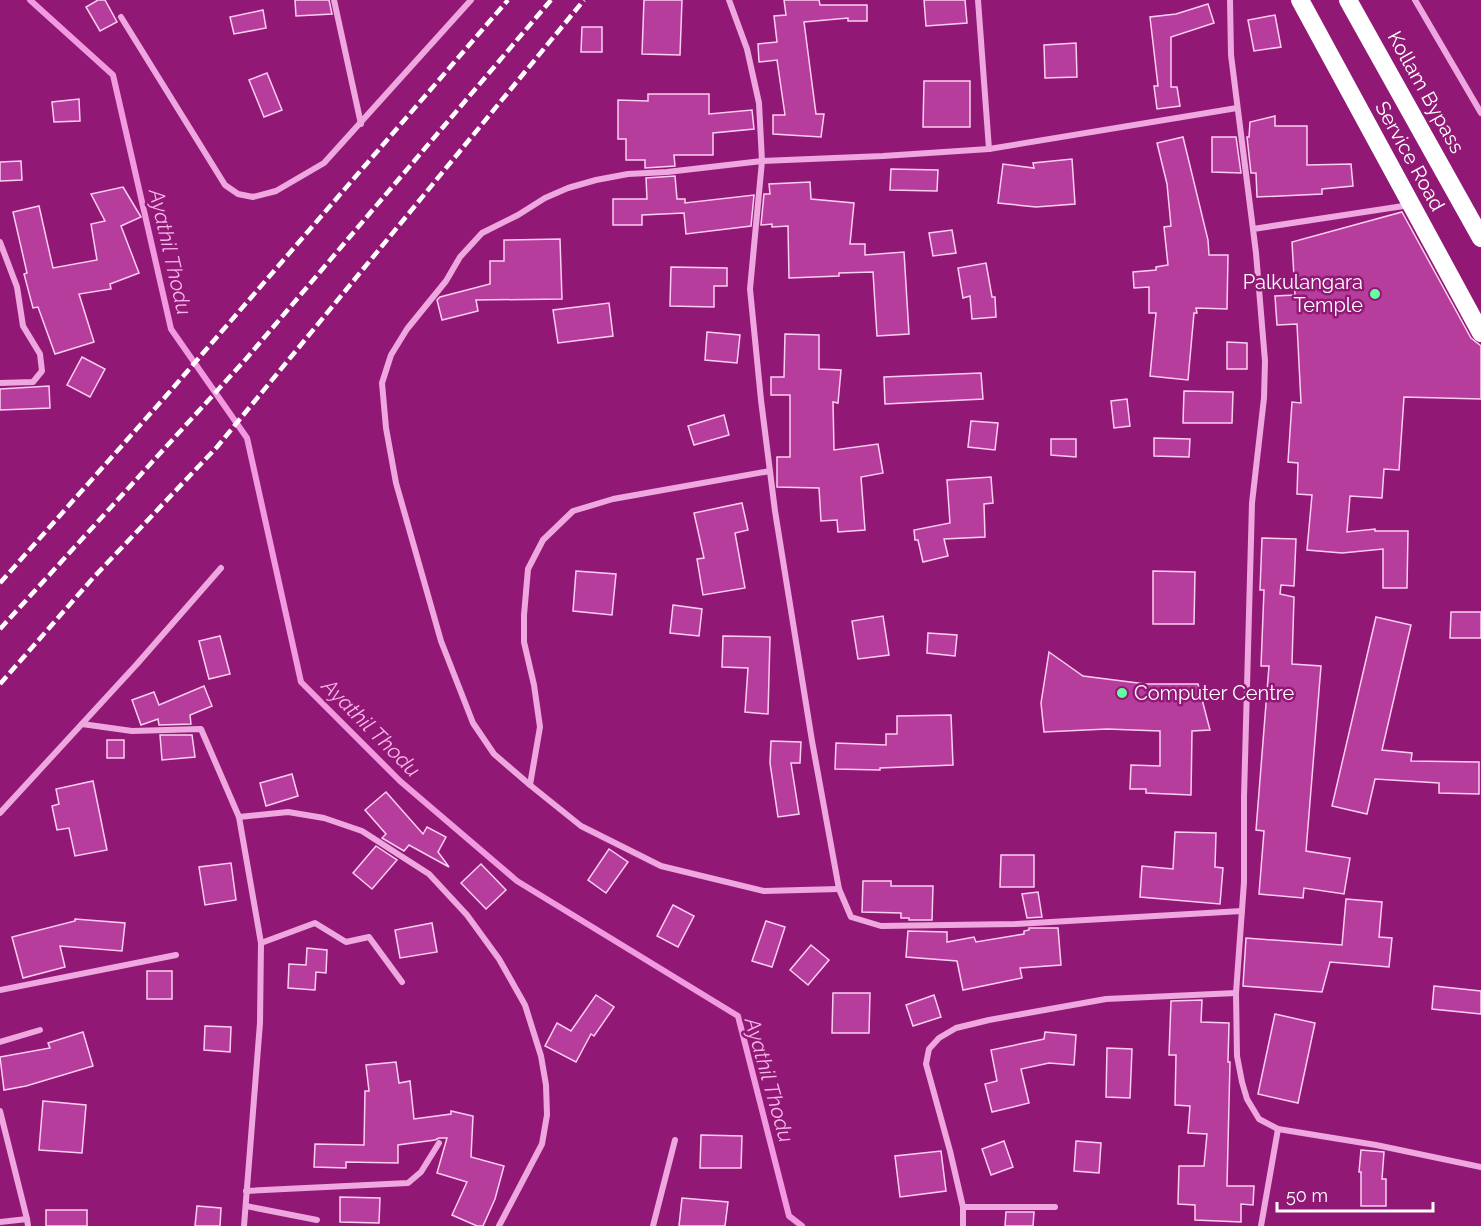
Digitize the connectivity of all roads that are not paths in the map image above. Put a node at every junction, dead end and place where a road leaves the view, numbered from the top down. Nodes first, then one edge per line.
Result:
1 (334, 0) edge
2 (471, 0) edge
3 (729, 0) edge
4 (978, 0) edge
5 (1230, 0) edge
6 (1300, 0) edge
7 (1348, 0) edge
8 (1415, 0) edge
9 (121, 17) dead end
10 (1237, 108) junction
11 (1481, 113) edge
12 (361, 124) junction
13 (989, 148) junction
14 (762, 161) junction
15 (1411, 205) junction
16 (1253, 230) junction
17 (1481, 238) edge
18 (0, 242) edge
19 (1481, 333) edge
20 (0, 383) edge
21 (770, 471) junction
22 (221, 568) dead end
23 (82, 724) junction
24 (530, 785) junction
25 (0, 813) edge
26 (239, 817) junction
27 (839, 890) junction
28 (1242, 911) junction
29 (261, 943) junction
30 (176, 955) dead end
31 (402, 982) dead end
32 (0, 990) edge
33 (1236, 993) junction
34 (40, 1030) dead end
35 (0, 1042) edge
36 (0, 1111) edge
37 (1278, 1129) junction
38 (675, 1140) dead end
39 (439, 1143) dead end
40 (1481, 1167) edge
41 (246, 1191) junction
42 (246, 1206) junction
43 (963, 1207) junction
44 (1055, 1207) dead end
45 (317, 1220) dead end
46 (0, 1222) edge
47 (28, 1222) edge
48 (244, 1226) edge
49 (499, 1226) edge
50 (653, 1226) edge
51 (963, 1226) edge
52 (1261, 1226) edge

1 - 12 street
2 - 12 street
3 - 14 street
4 - 13 street
5 - 10 street
6 - 15 highway, Service Road
7 - 17 highway, Kollam Bypass
8 - 11 street
9 - 12 street
10 - 13 street
10 - 16 street
13 - 14 street
14 - 21 street
14 - 24 street
15 - 16 street
15 - 19 highway, Service Road
16 - 28 street
18 - 20 street
21 - 24 street
21 - 27 street
22 - 23 street
23 - 25 street
23 - 26 street
24 - 27 street
26 - 29 street
26 - 49 street
27 - 28 street
28 - 33 street
29 - 31 street
29 - 41 street
30 - 32 street
33 - 37 street
33 - 43 street
34 - 35 street
36 - 47 street
37 - 40 street
37 - 52 street
38 - 50 street
39 - 41 street
41 - 42 street
42 - 45 street
42 - 48 street
43 - 44 street
43 - 51 street
46 - 47 street

